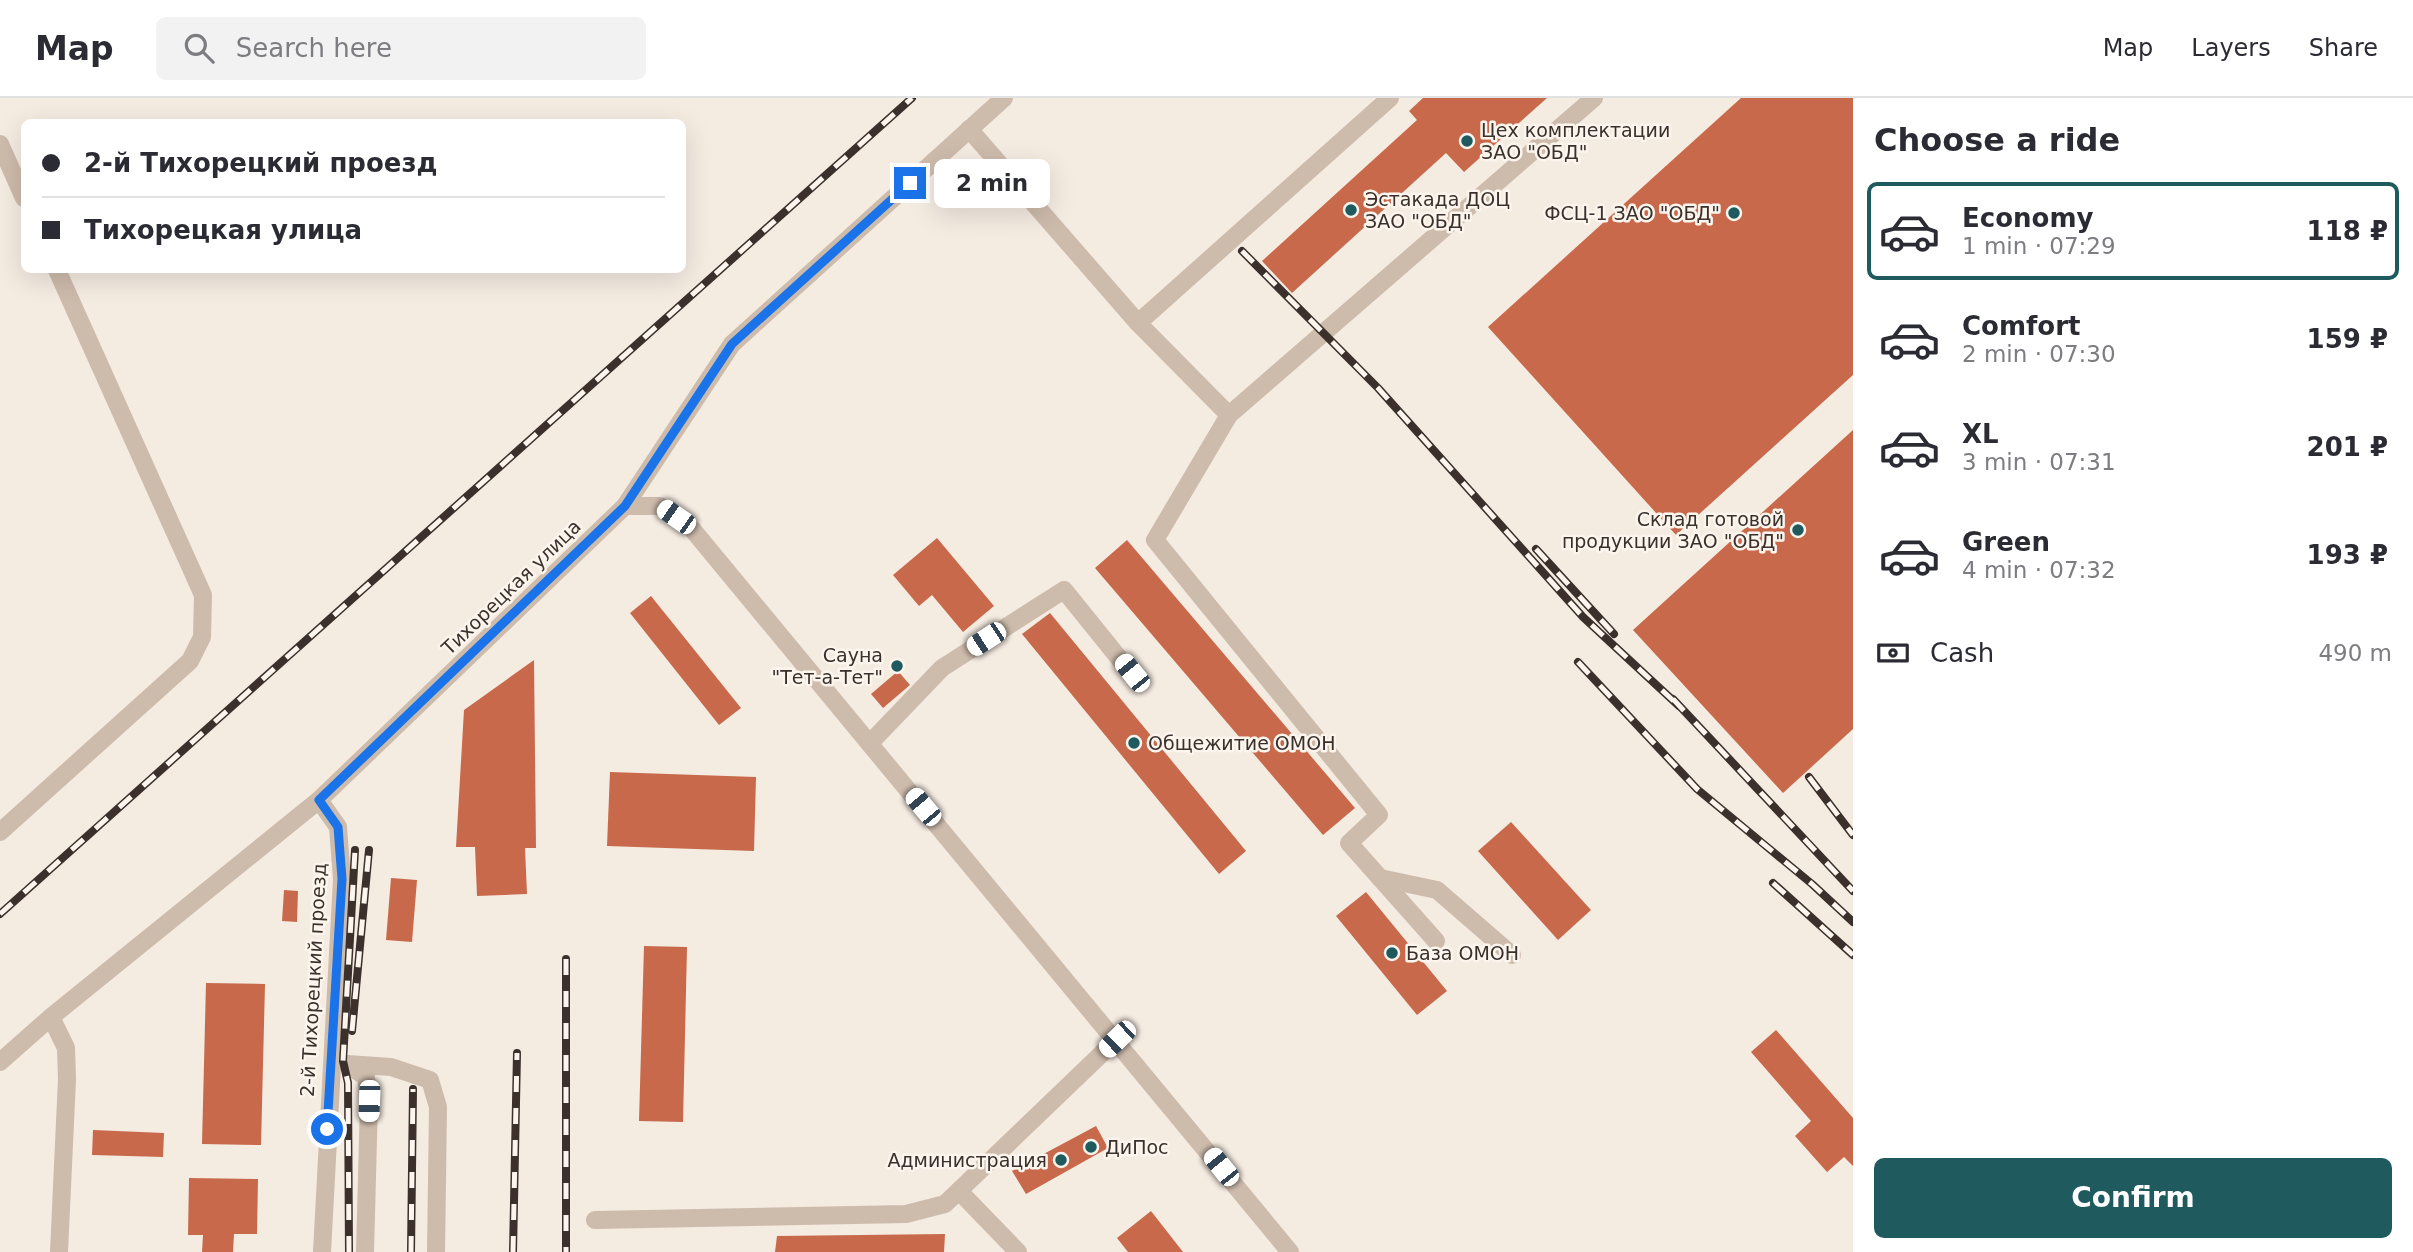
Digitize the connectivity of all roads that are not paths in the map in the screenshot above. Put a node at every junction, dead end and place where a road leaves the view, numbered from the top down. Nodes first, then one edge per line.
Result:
1 (1004, 98) edge
2 (1390, 98) edge
3 (1594, 98) edge
4 (969, 129) junction
5 (0, 144) edge
6 (21, 191) edge
7 (58, 273) edge
8 (1138, 323) junction
9 (1229, 415) junction
10 (625, 506) junction
11 (1132, 673) dead end
12 (870, 743) junction
13 (319, 800) junction
14 (0, 832) edge
15 (1380, 878) junction
16 (1436, 941) dead end
17 (1513, 955) dead end
18 (51, 1017) junction
19 (1117, 1039) junction
20 (330, 1055) junction
21 (0, 1062) edge
22 (347, 1064) junction
23 (958, 1191) junction
24 (595, 1220) dead end
25 (59, 1252) edge
26 (322, 1252) edge
27 (365, 1252) edge
28 (436, 1252) edge
29 (1018, 1252) edge
30 (1290, 1252) edge

1 - 4 street, Тихорецкая улица
2 - 8 street
3 - 9 street
4 - 8 street
4 - 10 street, Тихорецкая улица
5 - 6 street
7 - 14 street
8 - 9 street
9 - 15 street
10 - 12 street
10 - 13 street, Тихорецкая улица
11 - 12 street
12 - 19 street
13 - 18 street, Тихорецкая улица
13 - 20 street, 2-й Тихорецкий проезд
15 - 16 street
15 - 17 street
18 - 21 street, Тихорецкая улица
18 - 25 street
19 - 23 street
19 - 30 street
20 - 22 street
20 - 26 street, 2-й Тихорецкий проезд
22 - 27 street
22 - 28 street
23 - 24 street
23 - 29 street

